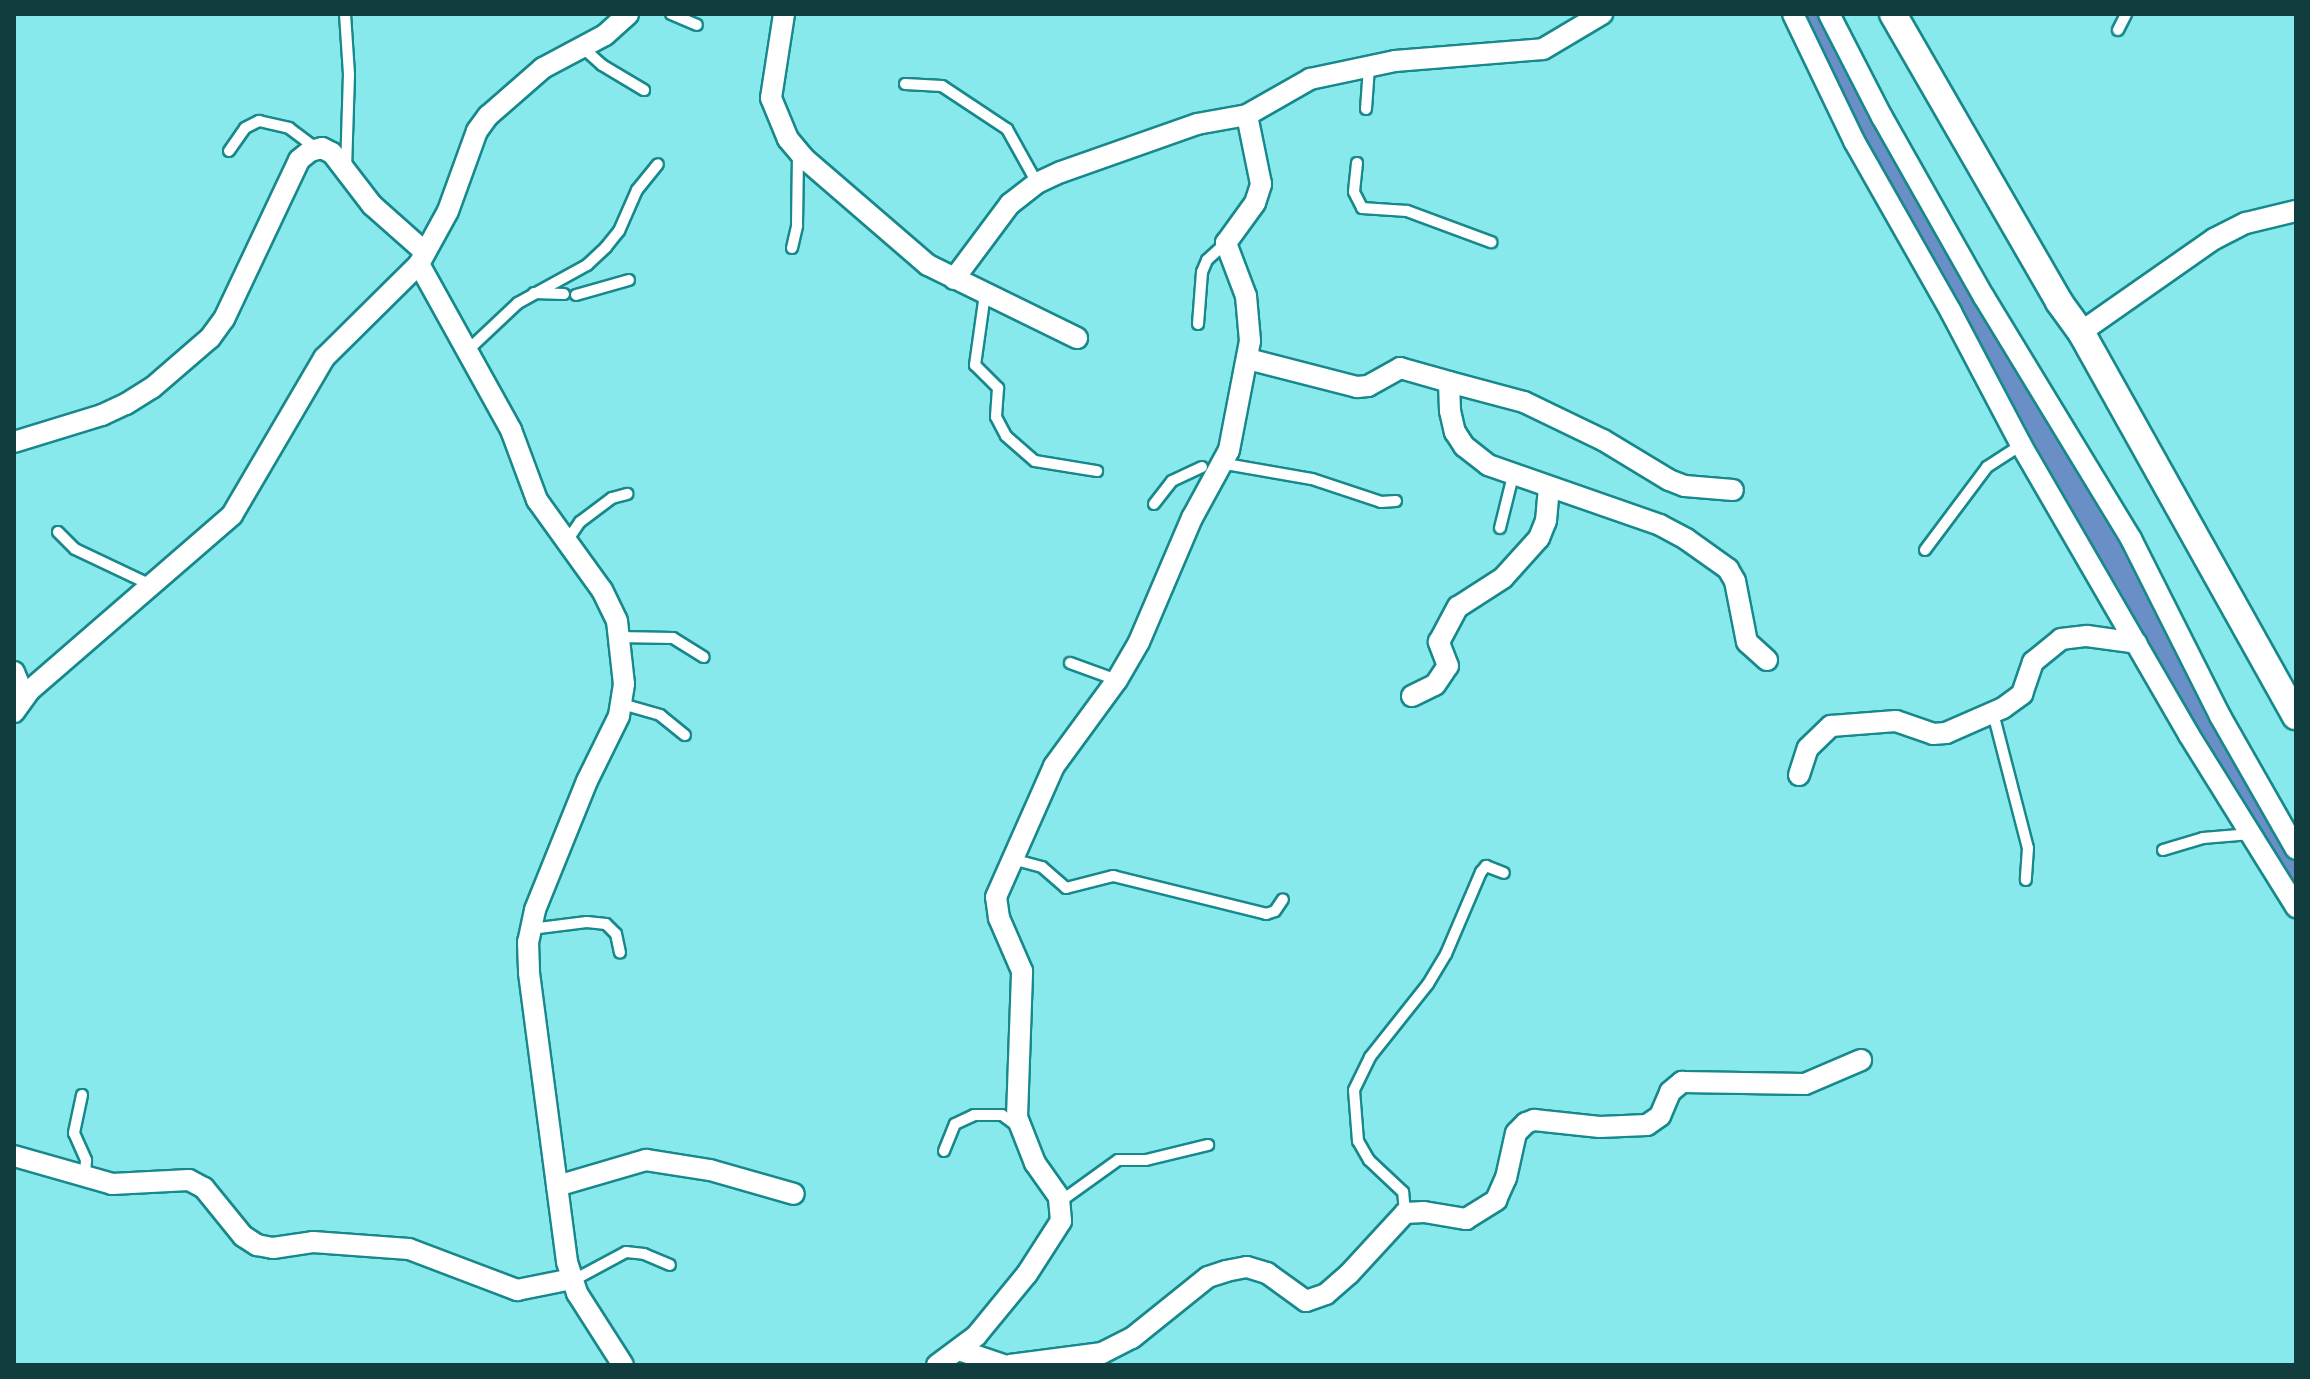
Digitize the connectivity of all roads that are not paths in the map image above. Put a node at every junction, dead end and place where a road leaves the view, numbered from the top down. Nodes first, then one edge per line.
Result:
1 (345, 14) edge
2 (628, 14) edge
3 (671, 14) edge
4 (784, 14) edge
5 (1602, 14) edge
6 (1793, 14) edge
7 (1829, 14) edge
8 (1893, 14) edge
9 (2126, 14) edge
10 (1569, 22) edge
11 (697, 25) dead end
12 (2118, 30) dead end
13 (582, 47) junction
14 (1369, 67) junction
15 (905, 84) dead end
16 (644, 90) dead end
17 (1366, 109) dead end
18 (1247, 115) junction
19 (317, 149) junction
20 (229, 151) dead end
21 (799, 151) junction
22 (1357, 163) dead end
23 (658, 164) dead end
24 (346, 171) junction
25 (1037, 183) junction
26 (2296, 211) edge
27 (1491, 242) dead end
28 (1226, 243) junction
29 (792, 248) dead end
30 (422, 258) junction
31 (954, 279) junction
32 (629, 280) dead end
33 (533, 293) junction
34 (985, 294) junction
35 (1981, 298) junction
36 (1954, 311) junction
37 (1198, 324) dead end
38 (2081, 332) junction
39 (1077, 338) dead end
40 (467, 351) junction
41 (1248, 359) junction
42 (1449, 382) junction
43 (14, 442) edge
44 (2021, 445) junction
45 (1219, 464) junction
46 (1202, 467) dead end
47 (1097, 471) dead end
48 (1513, 476) junction
49 (1549, 489) junction
50 (1733, 490) dead end
51 (627, 494) dead end
52 (1396, 501) dead end
53 (1154, 504) dead end
54 (1500, 528) dead end
55 (58, 532) dead end
56 (567, 541) junction
57 (1925, 550) dead end
58 (151, 585) junction
59 (618, 637) junction
60 (2137, 643) junction
61 (704, 657) dead end
62 (1767, 660) dead end
63 (1070, 663) dead end
64 (14, 672) edge
65 (1117, 680) junction
66 (1412, 696) dead end
67 (19, 704) edge
68 (622, 704) junction
69 (1993, 713) junction
70 (2296, 716) edge
71 (2218, 717) junction
72 (2192, 733) junction
73 (685, 735) dead end
74 (1799, 775) dead end
75 (2251, 834) junction
76 (2296, 849) edge
77 (2163, 850) dead end
78 (1012, 859) junction
79 (1504, 873) dead end
80 (2026, 880) dead end
81 (1283, 899) dead end
82 (2296, 907) edge
83 (531, 929) junction
84 (620, 953) dead end
85 (1861, 1060) dead end
86 (82, 1095) dead end
87 (1022, 1130) junction
88 (1208, 1145) dead end
89 (944, 1151) dead end
90 (14, 1156) edge
91 (85, 1176) junction
92 (557, 1186) junction
93 (794, 1194) dead end
94 (1061, 1201) junction
95 (1405, 1213) junction
96 (670, 1265) dead end
97 (572, 1280) junction
98 (959, 1350) junction
99 (623, 1365) edge
100 (937, 1365) edge
101 (1003, 1365) edge
102 (1010, 1365) edge

1 - 24 lane
2 - 13 street
3 - 11 lane
4 - 21 street
5 - 10 street
6 - 36 street
7 - 35 street
8 - 38 street
9 - 12 lane
10 - 14 street
13 - 16 lane
13 - 30 street
14 - 17 lane
14 - 18 street
15 - 25 lane
18 - 25 street
18 - 28 street
19 - 20 lane
19 - 24 street
19 - 43 street
21 - 29 lane
21 - 31 street
22 - 27 lane
23 - 33 lane
24 - 30 street
25 - 31 street
26 - 38 street
28 - 37 lane
28 - 41 street
30 - 40 street
30 - 58 street
31 - 34 street
32 - 33 lane
33 - 40 lane
34 - 39 street
34 - 47 lane
35 - 36 street
35 - 71 street
36 - 44 street
38 - 70 street
40 - 56 street
41 - 42 street
41 - 45 street
42 - 48 street
42 - 50 street
44 - 57 lane
44 - 60 street
45 - 52 lane
45 - 65 street
46 - 53 lane
48 - 49 street
48 - 54 lane
49 - 62 street
49 - 66 street
51 - 56 lane
55 - 58 lane
56 - 59 street
58 - 67 street
59 - 61 lane
59 - 68 street
60 - 69 street
60 - 72 street
63 - 65 lane
64 - 67 street
65 - 78 street
68 - 73 lane
68 - 83 street
69 - 74 street
69 - 80 lane
71 - 72 street
71 - 76 street
72 - 75 street
75 - 77 lane
75 - 82 street
78 - 81 lane
78 - 87 street
79 - 95 lane
83 - 84 lane
83 - 92 street
85 - 95 street
86 - 91 lane
87 - 89 lane
87 - 94 street
88 - 94 lane
90 - 91 street
91 - 97 street
92 - 93 street
92 - 97 street
94 - 98 street
95 - 102 street
96 - 97 lane
97 - 99 street
98 - 100 street
98 - 101 street

